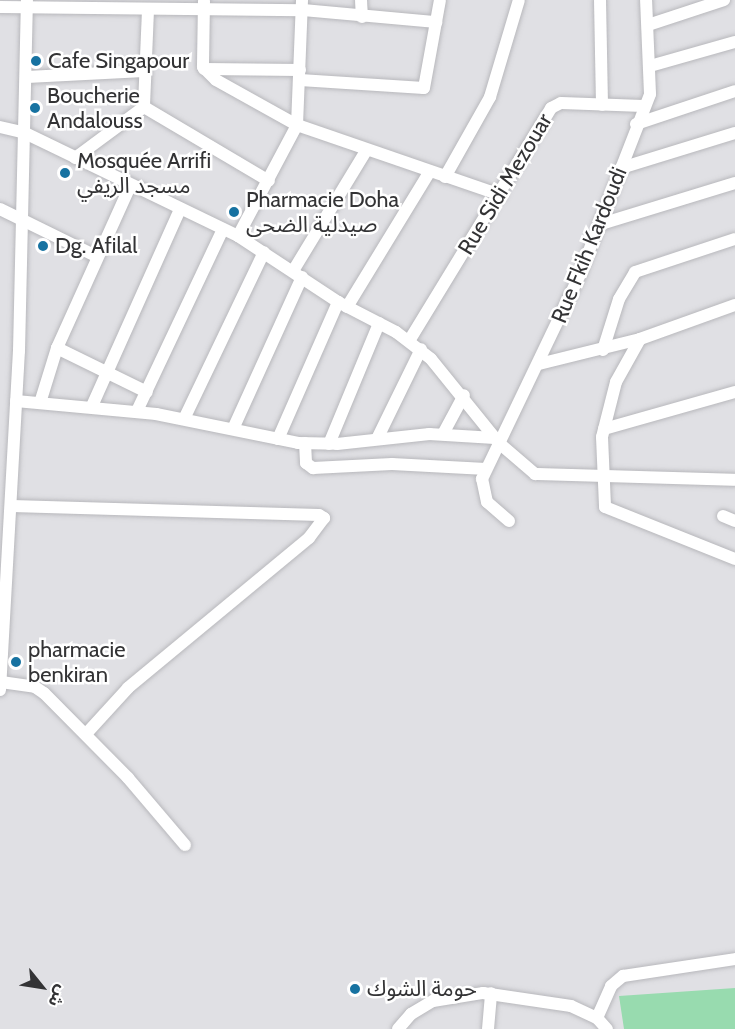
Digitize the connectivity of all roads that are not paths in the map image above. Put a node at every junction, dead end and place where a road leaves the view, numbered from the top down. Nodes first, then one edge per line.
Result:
1 (361, 0) edge
2 (440, 0) edge
3 (519, 0) edge
4 (600, 0) edge
5 (646, 0) edge
6 (724, 0) edge
7 (27, 4) edge
8 (203, 4) edge
9 (303, 5) edge
10 (0, 7) edge
11 (148, 10) junction
12 (362, 17) junction
13 (436, 22) junction
14 (648, 25) junction
15 (735, 42) edge
16 (650, 66) junction
17 (204, 69) junction
18 (144, 71) junction
19 (300, 75) junction
20 (27, 77) junction
21 (735, 91) edge
22 (602, 105) junction
23 (644, 106) junction
24 (144, 107) junction
25 (636, 124) junction
26 (297, 125) junction
27 (0, 127) edge
28 (25, 133) junction
29 (735, 133) edge
30 (366, 151) junction
31 (75, 158) junction
32 (621, 168) junction
33 (430, 171) junction
34 (445, 177) junction
35 (269, 181) junction
36 (735, 183) edge
37 (130, 186) junction
38 (500, 195) junction
39 (0, 209) edge
40 (180, 209) junction
41 (23, 219) junction
42 (601, 224) junction
43 (223, 229) junction
44 (238, 236) junction
45 (735, 239) edge
46 (264, 252) junction
47 (96, 256) junction
48 (297, 274) junction
49 (342, 304) junction
50 (735, 305) edge
51 (379, 322) junction
52 (640, 339) junction
53 (409, 340) junction
54 (57, 348) junction
55 (421, 349) junction
56 (603, 350) junction
57 (539, 363) junction
58 (108, 372) junction
59 (147, 392) junction
60 (735, 392) edge
61 (464, 395) junction
62 (16, 401) junction
63 (40, 403) junction
64 (92, 406) junction
65 (137, 411) junction
66 (184, 419) junction
67 (233, 429) junction
68 (604, 429) junction
69 (443, 434) junction
70 (278, 439) junction
71 (377, 439) junction
72 (497, 440) junction
73 (305, 443) junction
74 (329, 444) junction
75 (484, 474) junction
76 (604, 478) junction
77 (735, 480) edge
78 (12, 512) junction
79 (509, 521) dead end
80 (0, 532) edge
81 (735, 559) edge
82 (3, 616) edge
83 (0, 686) edge
84 (86, 734) junction
85 (184, 845) dead end
86 (735, 959) edge
87 (491, 993) junction
88 (597, 1018) junction
89 (399, 1029) edge
90 (488, 1029) edge
91 (607, 1029) edge

1 - 12 street
2 - 13 street
3 - 34 street
4 - 22 street
5 - 14 street, Rue Fkih Kardoudi
6 - 14 street
7 - 10 street
7 - 11 street
7 - 20 street
8 - 9 street
8 - 11 street
8 - 17 street
9 - 12 street
9 - 19 street
11 - 18 street
12 - 13 street
13 - 19 street
14 - 16 street, Rue Fkih Kardoudi
15 - 16 street
16 - 23 street, Rue Fkih Kardoudi
17 - 19 street
17 - 26 street
18 - 20 street
18 - 24 street
19 - 26 street
20 - 28 street
21 - 25 street
22 - 23 street, Rue Sidi Mezouar
22 - 38 street, Rue Sidi Mezouar
23 - 25 street, Rue Fkih Kardoudi
24 - 31 street
24 - 35 street
25 - 32 street, Rue Fkih Kardoudi
26 - 30 street
26 - 35 street
27 - 28 street
28 - 31 street
28 - 41 street
29 - 32 street
30 - 33 street
30 - 48 street
31 - 37 street
32 - 42 street, Rue Fkih Kardoudi
33 - 34 street
33 - 49 street
34 - 38 street
35 - 44 street
36 - 42 street
37 - 40 street
37 - 47 street
38 - 53 street, Rue Sidi Mezouar
39 - 41 street
40 - 43 street
40 - 58 street
41 - 47 street
41 - 62 street
42 - 57 street, Rue Fkih Kardoudi
43 - 44 street
43 - 59 street
44 - 46 street
45 - 56 street
46 - 48 street
46 - 66 street
47 - 54 street
48 - 49 street
48 - 67 street
49 - 51 street
49 - 70 street
50 - 52 street
51 - 53 street
51 - 74 street
52 - 56 street
52 - 68 street
53 - 55 street
54 - 58 street
54 - 63 street
55 - 61 street
55 - 71 street
56 - 57 street
57 - 72 street, Rue Fkih Kardoudi
58 - 59 street
58 - 64 street
59 - 65 street
60 - 68 street
61 - 69 street
61 - 72 street
62 - 63 street
62 - 78 street
63 - 64 street
64 - 65 street
65 - 66 street
66 - 67 street
67 - 70 street
68 - 76 street
69 - 71 street
69 - 72 street
70 - 73 street
71 - 74 street
72 - 75 street, Rue Fkih Kardoudi
72 - 76 street
73 - 74 street
73 - 75 street
75 - 79 street
76 - 77 street
76 - 81 street
78 - 80 street
78 - 82 street
78 - 84 street
82 - 83 street
83 - 84 street
84 - 85 street
86 - 88 street
87 - 88 street
87 - 89 street
87 - 90 street
88 - 91 street

